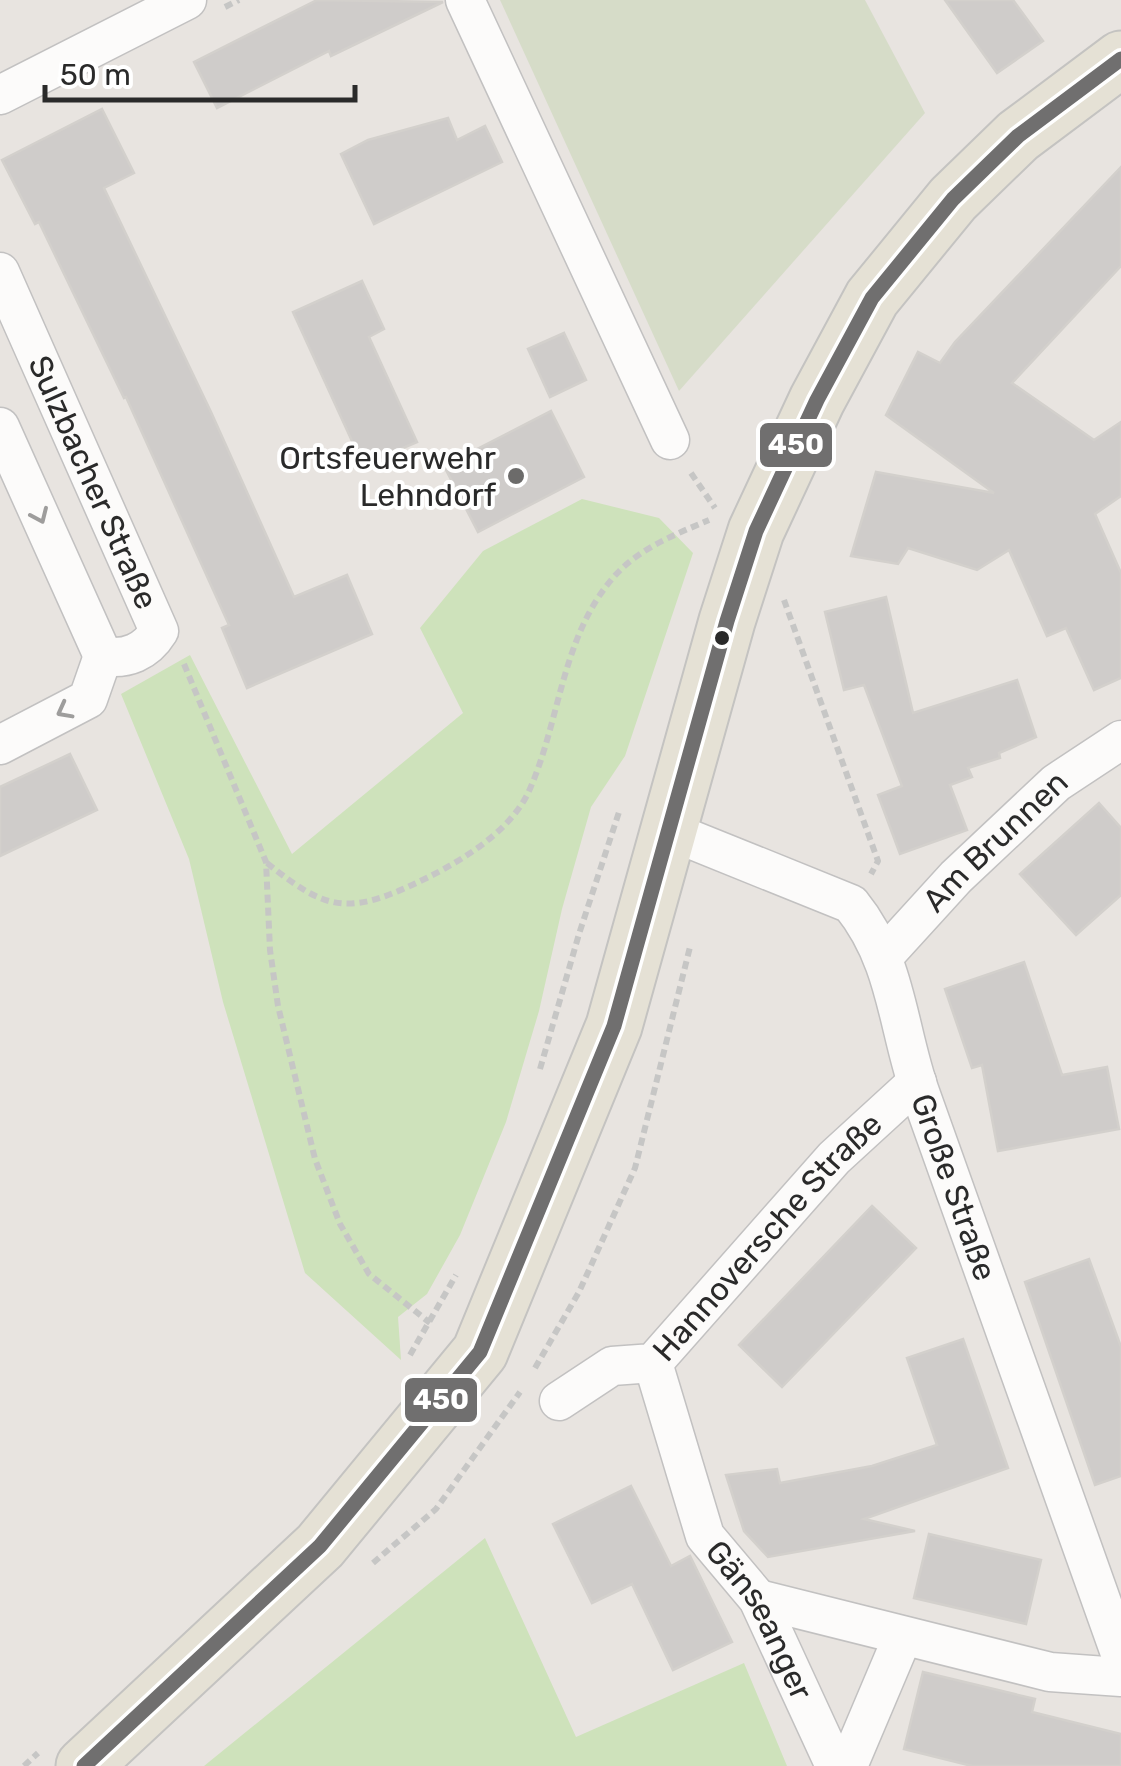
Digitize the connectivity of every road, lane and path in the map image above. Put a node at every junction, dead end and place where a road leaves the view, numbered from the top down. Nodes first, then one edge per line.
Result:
1 (187, 0) edge
2 (466, 0) edge
3 (1121, 58) edge
4 (0, 95) edge
5 (0, 272) edge
6 (0, 428) edge
7 (670, 440) joint
8 (720, 515) junction
9 (714, 531) dead end
10 (784, 597) dead end
11 (159, 631) junction
12 (103, 656) junction
13 (1121, 740) edge
14 (0, 745) edge
15 (622, 803) dead end
16 (670, 831) junction
17 (266, 862) junction
18 (852, 904) junction
19 (692, 936) dead end
20 (884, 956) junction
21 (917, 1082) junction
22 (536, 1086) dead end
23 (457, 1273) dead end
24 (652, 1363) junction
25 (543, 1391) joint
26 (758, 1600) junction
27 (903, 1636) junction
28 (1121, 1656) edge
29 (1121, 1677) edge
30 (84, 1766) edge
31 (835, 1766) edge
32 (848, 1766) edge

1 - 4 street
2 - 7 street
3 - 16 main road
5 - 11 street, Sulzbacher Straße
6 -> 12 street, Sulzbacher Straße
7 - 8 path
8 - 9 path
8 - 17 path
10 - 18 path
11 - 12 street, Sulzbacher Straße
11 - 17 path
12 -> 14 street
13 - 20 street, Am Brunnen
15 - 22 path
16 - 18 street
16 - 30 main road
17 - 23 path
18 - 20 street, Große Straße
19 - 25 path
20 - 21 street, Große Straße
21 - 24 street, Hannoversche Straße
21 - 28 street, Große Straße
24 - 25 street, Hannoversche Straße
24 - 26 street, Gänseanger
26 - 27 street
26 - 31 street, Gänseanger
27 - 29 street
27 - 32 street

